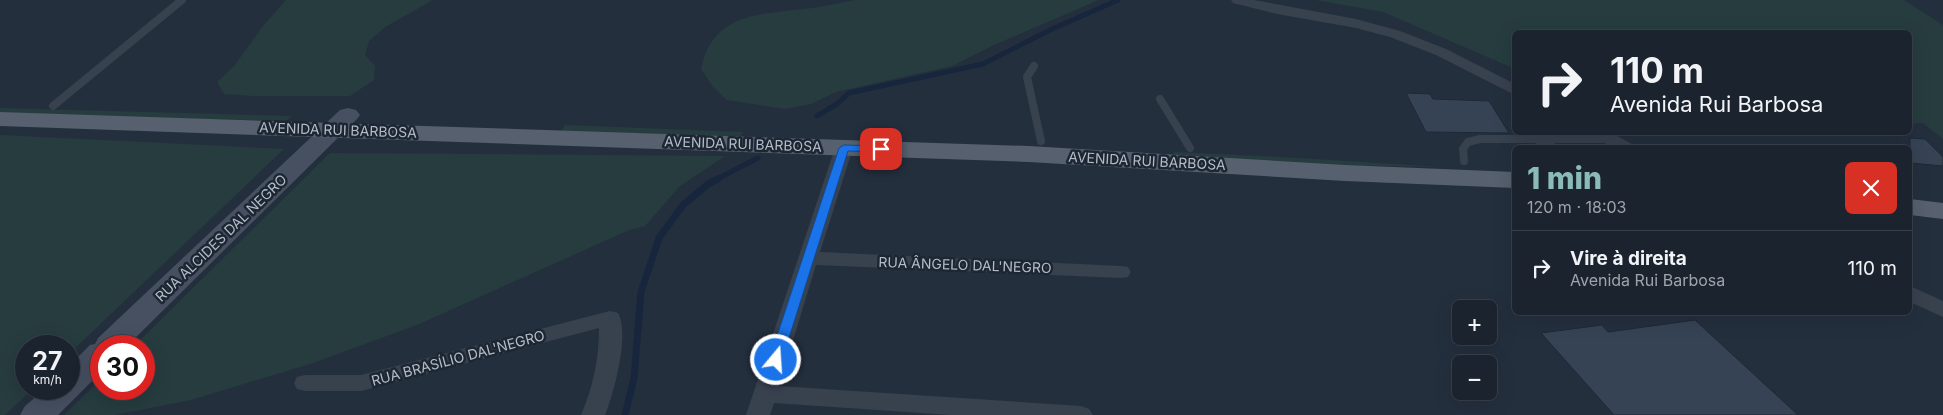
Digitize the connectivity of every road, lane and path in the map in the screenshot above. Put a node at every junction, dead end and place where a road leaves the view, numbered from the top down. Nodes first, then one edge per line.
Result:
1 (182, 0) edge
2 (1238, 0) edge
3 (1034, 66) dead end
4 (1512, 88) edge
5 (1160, 99) dead end
6 (0, 105) edge
7 (53, 106) junction
8 (0, 119) edge
9 (341, 123) junction
10 (1604, 136) edge
11 (810, 138) junction
12 (1534, 139) junction
13 (1041, 141) junction
14 (1548, 145) edge
15 (1620, 145) edge
16 (844, 148) junction
17 (1190, 148) junction
18 (1464, 162) junction
19 (1512, 163) edge
20 (1512, 180) edge
21 (1912, 190) edge
22 (1943, 193) edge
23 (1912, 207) edge
24 (1943, 210) edge
25 (808, 258) junction
26 (1121, 272) dead end
27 (1912, 294) edge
28 (1943, 310) edge
29 (610, 318) joint
30 (120, 335) edge
31 (90, 364) edge
32 (80, 374) edge
33 (305, 383) dead end
34 (53, 400) edge
35 (761, 404) edge
36 (37, 415) edge
37 (592, 415) edge
38 (1081, 415) edge

1 - 7 lane
2 - 4 street
3 - 13 lane
5 - 17 lane
6 - 7 main road, AVENIDA RUI BARBOSA
7 - 9 main road, AVENIDA RUI BARBOSA
8 - 9 main road, AVENIDA RUI BARBOSA
9 - 11 main road, AVENIDA RUI BARBOSA
9 - 30 main road, RUA ALCIDES DAL NEGRO
10 - 12 lane
10 - 15 street
11 - 13 main road, AVENIDA RUI BARBOSA
11 - 16 main road, AVENIDA RUI BARBOSA
12 - 14 lane
12 - 18 lane
13 - 17 main road, AVENIDA RUI BARBOSA
16 - 20 main road, AVENIDA RUI BARBOSA
16 - 25 street
17 - 18 main road, AVENIDA RUI BARBOSA
18 - 19 main road, AVENIDA RUI BARBOSA
21 - 22 main road
23 - 24 main road
25 - 26 street, RUA ÂNGELO DAL'NEGRO
25 - 35 street
27 - 28 street
29 - 33 street, RUA BRASÍLIO DAL'NEGRO
29 - 37 street
31 - 32 main road
34 - 36 main road
35 - 38 street

